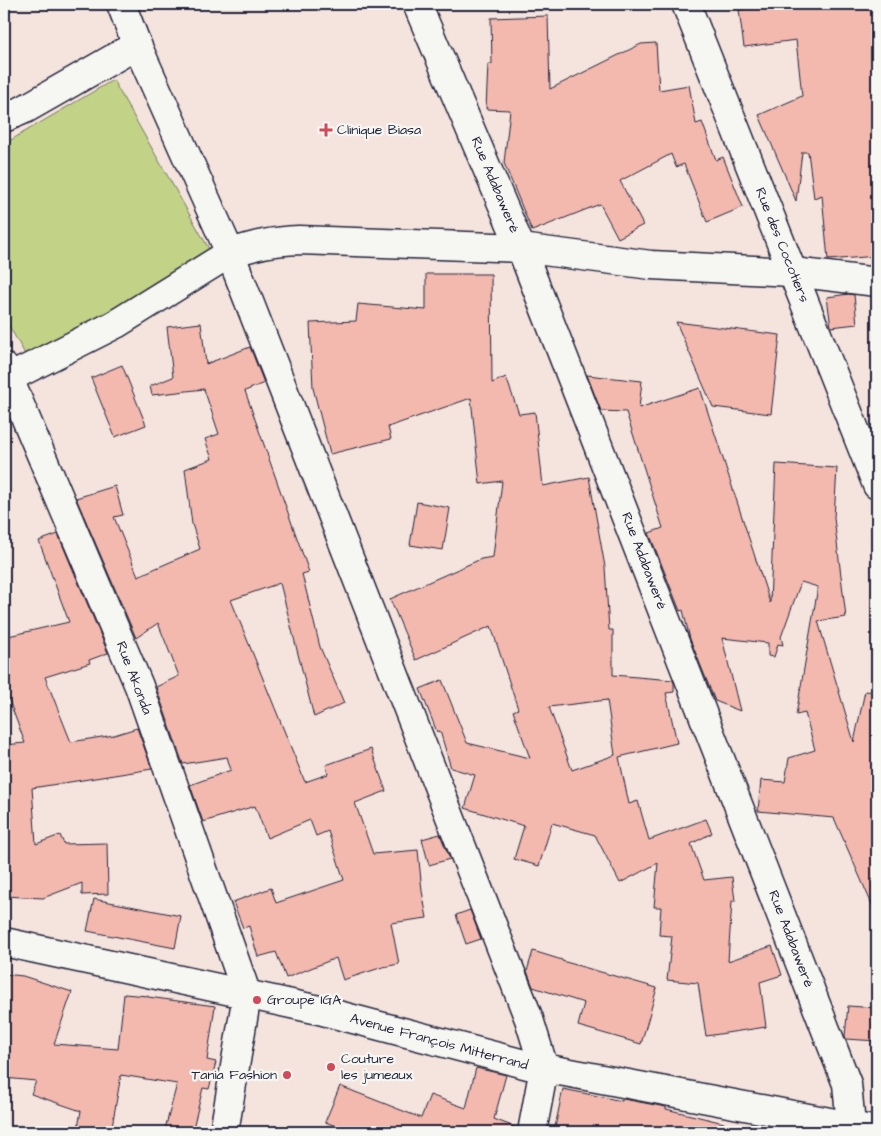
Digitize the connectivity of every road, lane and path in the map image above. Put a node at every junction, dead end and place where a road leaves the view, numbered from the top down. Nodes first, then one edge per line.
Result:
1 (121, 4) edge
2 (417, 4) edge
3 (686, 4) edge
4 (137, 45) junction
5 (4, 118) edge
6 (522, 248) junction
7 (230, 253) junction
8 (793, 272) junction
9 (877, 282) edge
10 (6, 373) edge
11 (877, 486) edge
12 (4, 942) edge
13 (246, 995) junction
14 (544, 1068) junction
15 (849, 1129) edge
16 (877, 1131) edge
17 (224, 1132) edge
18 (532, 1132) edge

1 - 4 main road
2 - 6 main road, Rue Adabaweré
3 - 8 main road, Rue des Cocotiers
4 - 5 main road
4 - 7 main road
6 - 7 main road
6 - 8 main road
6 - 15 main road, Rue Adabaweré
7 - 10 main road
7 - 14 main road
8 - 9 main road
8 - 11 main road, Rue des Cocotiers
10 - 13 main road, Rue Akonda
12 - 13 main road, Avenue François Mitterrand
13 - 14 main road, Avenue François Mitterrand
13 - 17 main road
14 - 15 main road, Avenue François Mitterrand
14 - 18 main road
15 - 16 main road, Avenue François Mitterrand

